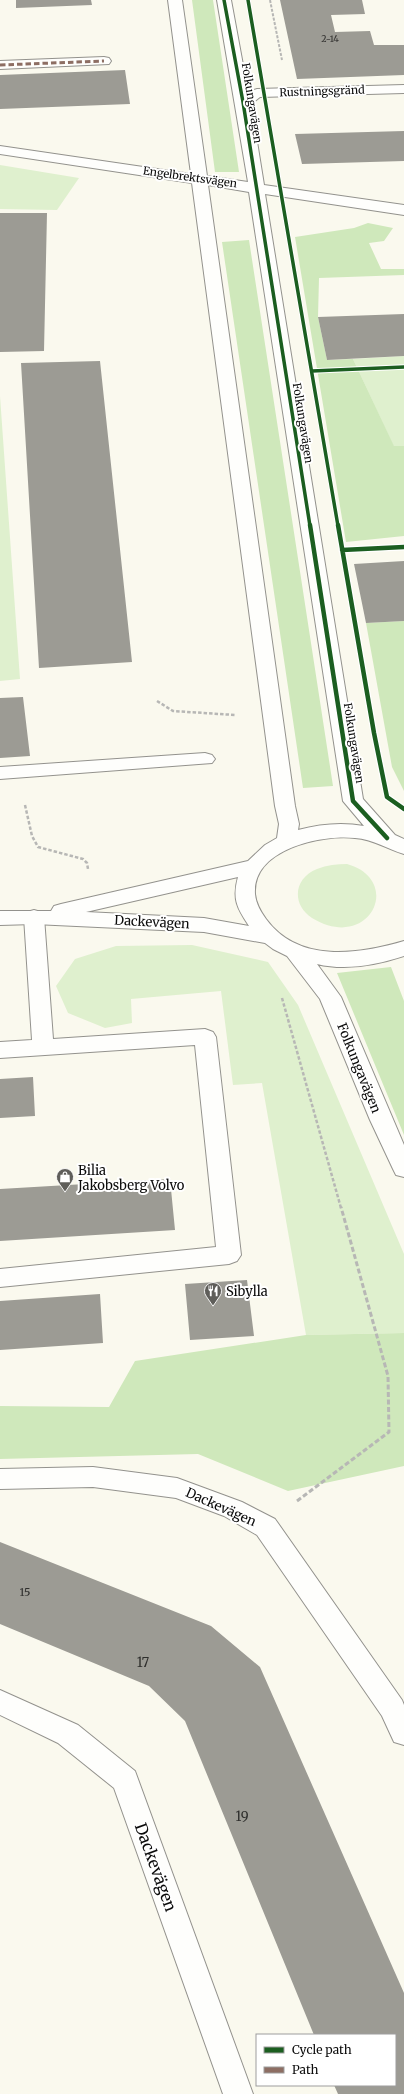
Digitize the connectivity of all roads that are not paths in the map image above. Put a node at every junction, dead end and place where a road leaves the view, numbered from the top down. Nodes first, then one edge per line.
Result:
1 (175, 0) edge
2 (224, 0) edge
3 (104, 61) dead end
4 (0, 65) edge
5 (404, 89) edge
6 (243, 102) junction
7 (0, 150) edge
8 (199, 179) junction
9 (255, 187) junction
10 (404, 210) edge
11 (205, 759) dead end
12 (9, 772) edge
13 (287, 840) junction
14 (396, 843) edge
15 (253, 867) junction
16 (34, 917) junction
17 (0, 918) edge
18 (268, 936) junction
19 (404, 948) edge
20 (294, 951) junction
21 (43, 1047) junction
22 (0, 1050) edge
23 (404, 1169) edge
24 (0, 1278) edge
25 (0, 1478) edge
26 (0, 1702) edge
27 (404, 1733) edge
28 (238, 2094) edge

1 - 8 street
2 - 6 street, Folkungavägen
3 - 4 street
5 - 6 street, Rustningsgränd
6 - 9 street, Folkungavägen
7 - 8 street, Engelbrektsvägen
8 - 9 street, Engelbrektsvägen
8 - 13 street
9 - 10 street, Engelbrektsvägen
9 - 14 street, Folkungavägen
11 - 12 street
13 - 14 street
13 - 15 street
15 - 16 street, Dackevägen
15 - 18 street
16 - 17 street, Dackevägen
16 - 18 street, Dackevägen
16 - 21 street
18 - 20 street
19 - 20 street
20 - 23 street, Folkungavägen
21 - 22 street
21 - 24 street
25 - 27 street, Dackevägen
26 - 28 street, Dackevägen

